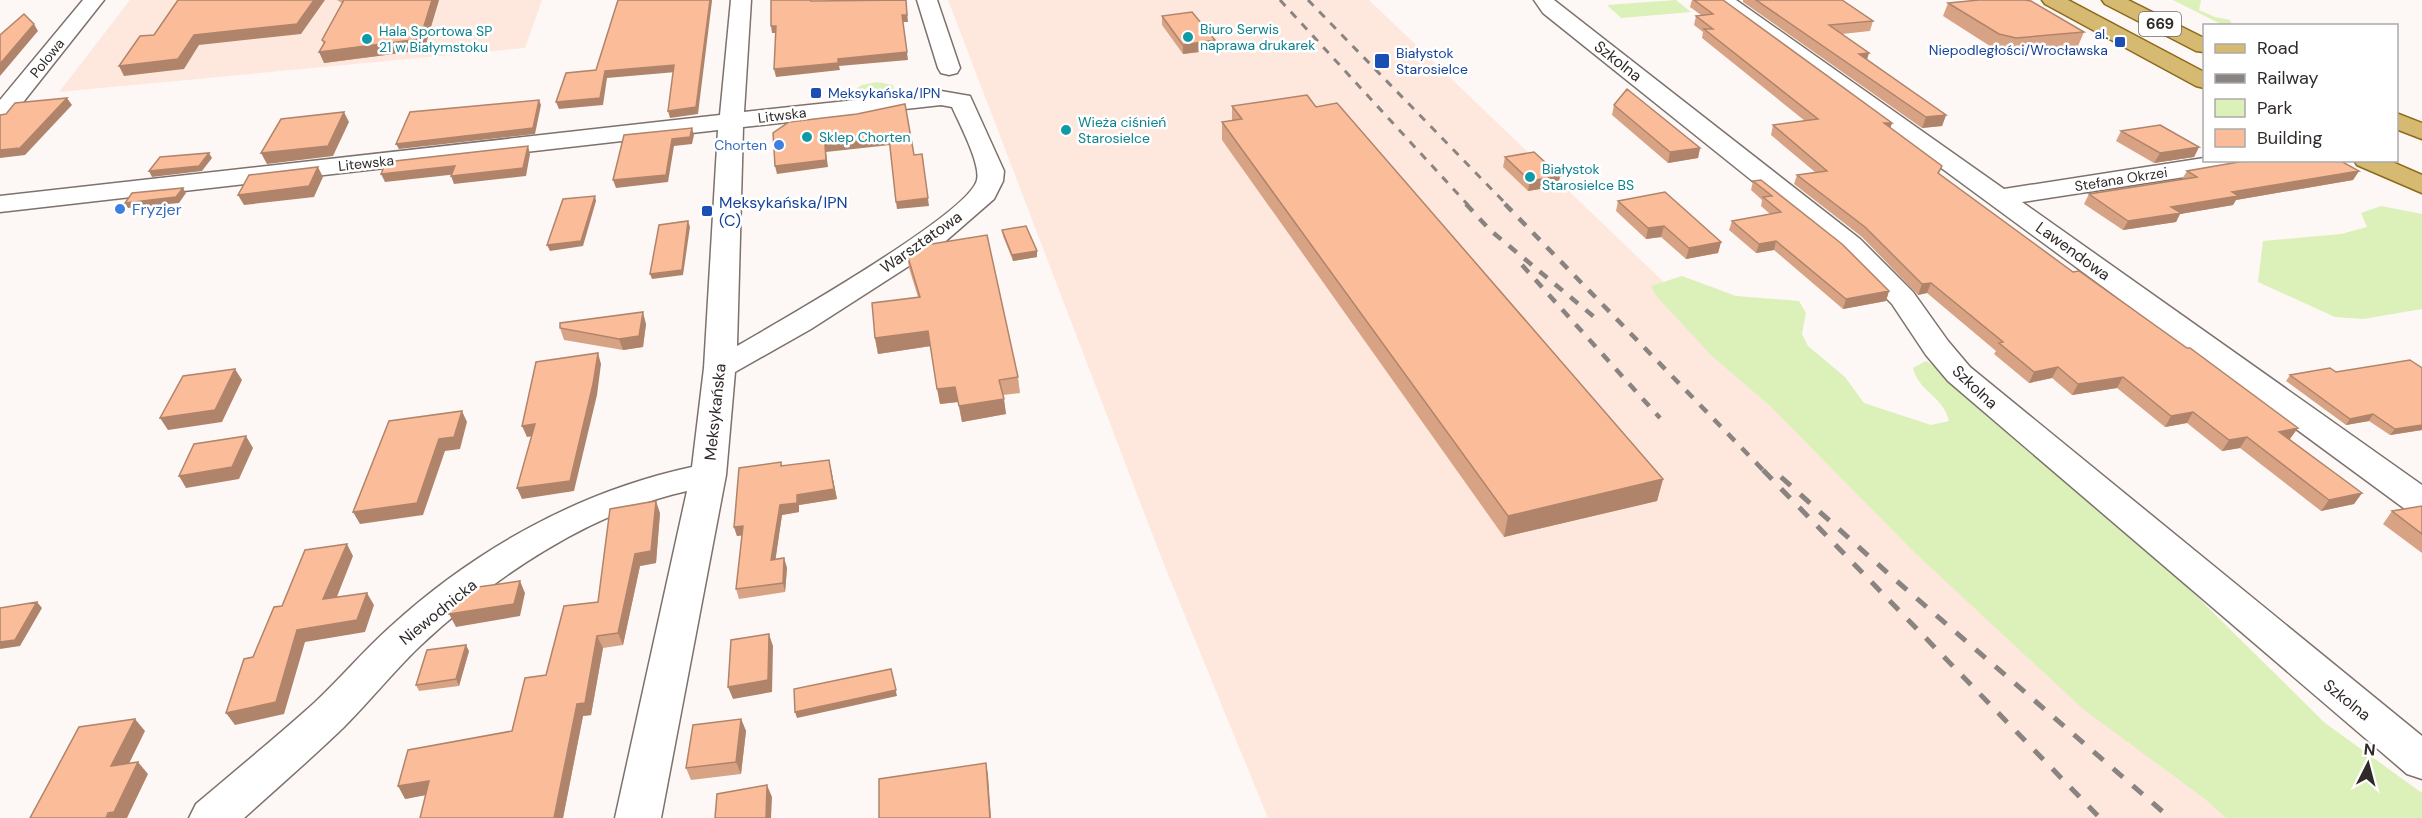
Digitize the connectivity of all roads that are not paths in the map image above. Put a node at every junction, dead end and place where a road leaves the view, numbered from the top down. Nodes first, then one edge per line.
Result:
1 (94, 0) edge
2 (741, 0) edge
3 (927, 0) edge
4 (1544, 0) edge
5 (1723, 0) edge
6 (2052, 0) edge
7 (2077, 0) edge
8 (2112, 0) edge
9 (2142, 0) edge
10 (2203, 29) edge
11 (2203, 45) edge
12 (2203, 65) edge
13 (949, 68) dead end
14 (2203, 80) edge
15 (905, 101) joint
16 (0, 115) edge
17 (2398, 120) edge
18 (731, 122) junction
19 (2422, 132) edge
20 (2398, 136) edge
21 (2422, 147) edge
22 (2398, 158) edge
23 (2230, 162) edge
24 (2370, 162) edge
25 (2422, 170) edge
26 (2422, 185) edge
27 (2000, 198) junction
28 (0, 204) edge
29 (720, 368) junction
30 (708, 475) junction
31 (2422, 503) edge
32 (2422, 761) edge
33 (212, 818) edge
34 (638, 818) edge

1 - 16 street, Polowa
2 - 18 street, Meksykańska
3 - 13 street
4 - 32 street, Szkolna
5 - 27 street, Lawendowa
6 - 14 main road
7 - 12 main road, 669
8 - 11 main road, 669
9 - 10 main road
15 - 18 street, Litwska
15 - 29 street, Warsztatowa
17 - 19 main road
18 - 28 street, Litewska
18 - 29 street, Meksykańska
20 - 21 main road
22 - 25 main road
23 - 27 street, Stefana Okrzei
24 - 26 main road
27 - 31 street, Lawendowa
29 - 30 street, Meksykańska
30 - 33 street, Niewodnicka
30 - 34 street, Meksykańska

